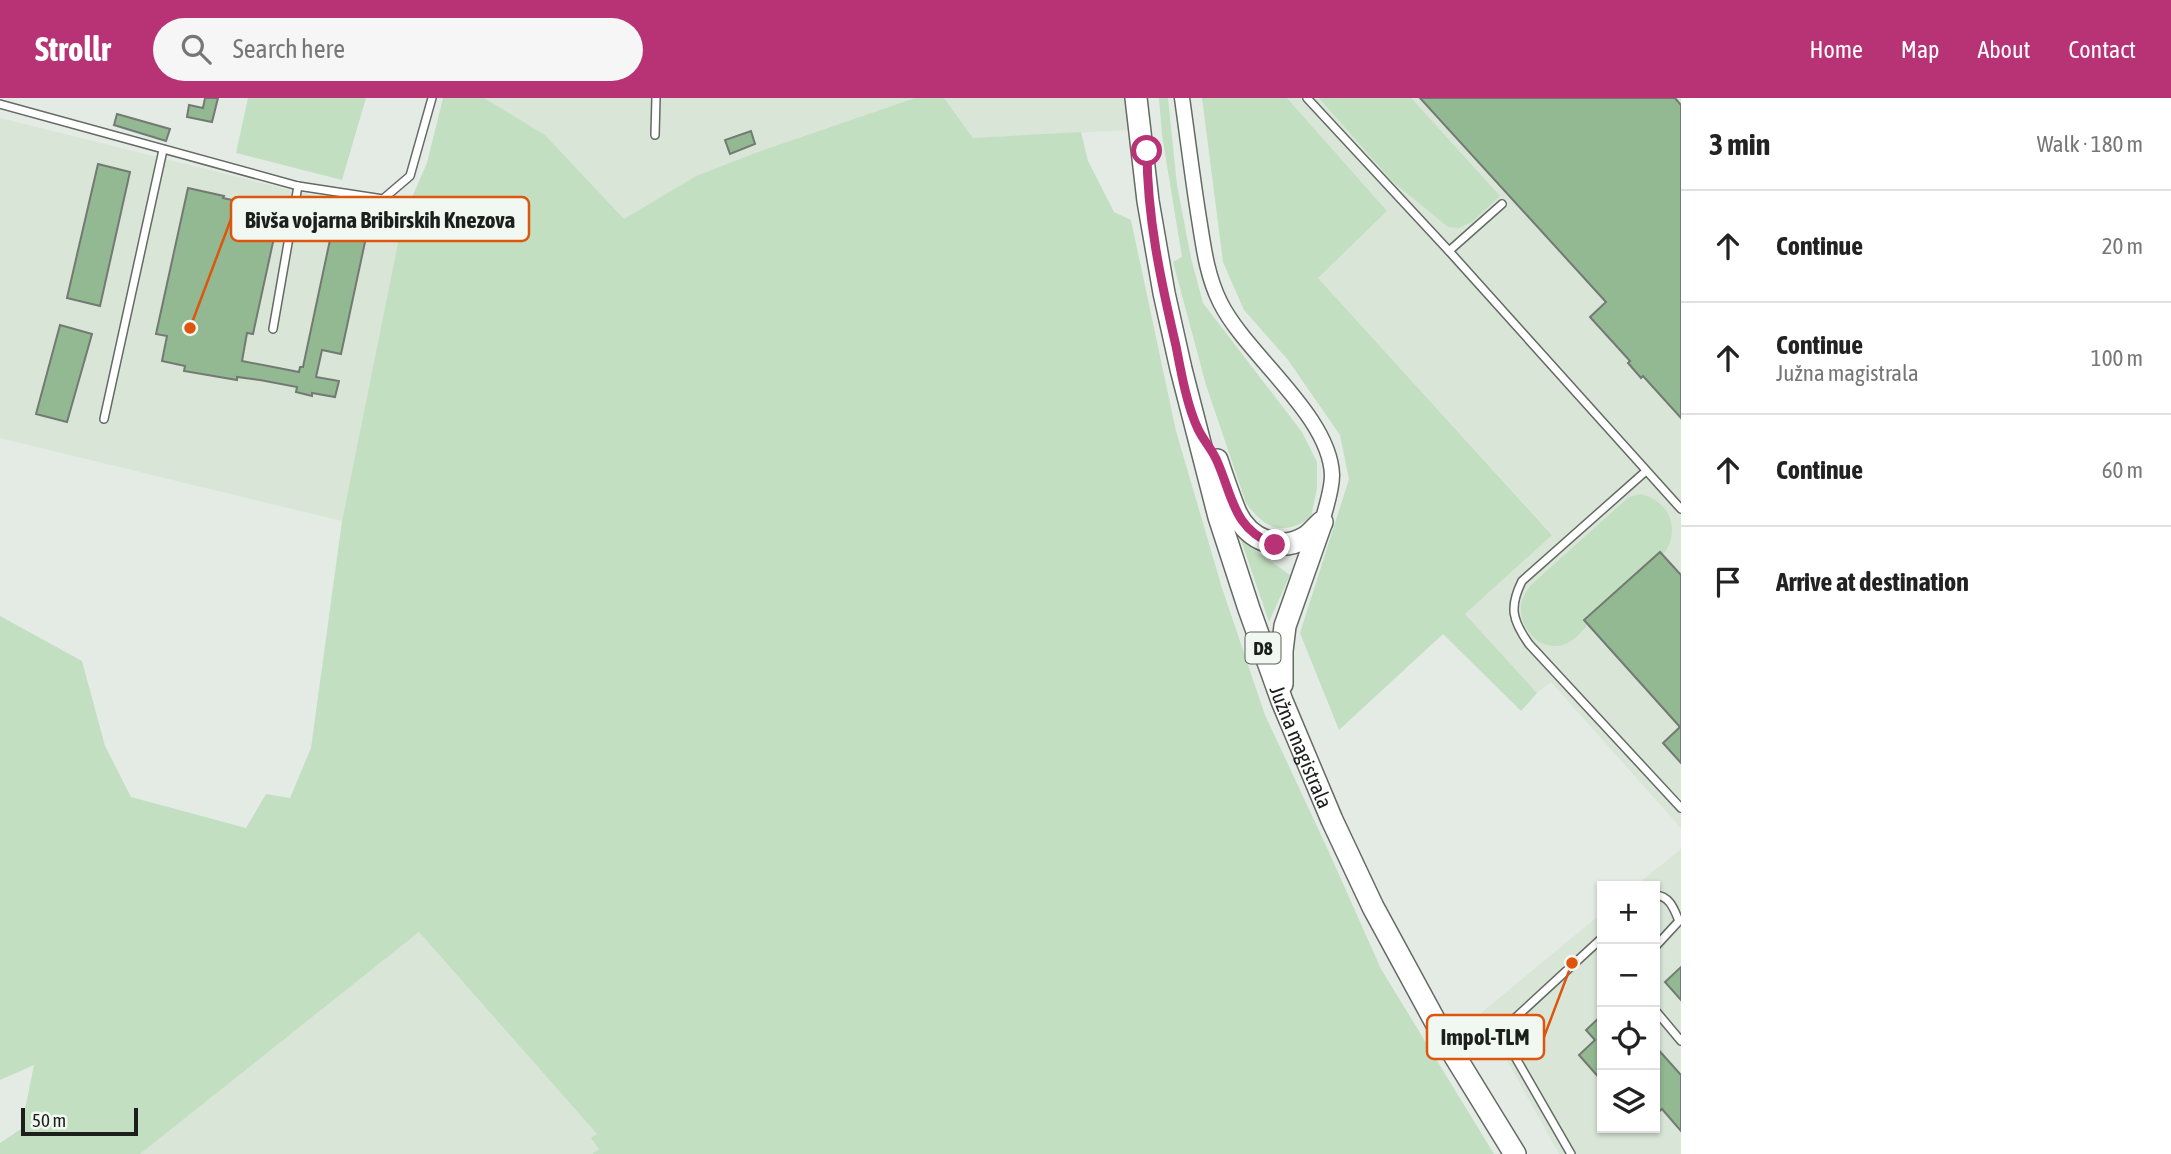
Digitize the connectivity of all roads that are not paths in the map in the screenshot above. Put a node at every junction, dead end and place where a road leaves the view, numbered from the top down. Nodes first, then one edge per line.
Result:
1 (432, 98) edge
2 (656, 98) edge
3 (1136, 98) edge
4 (1151, 98) edge
5 (1182, 98) edge
6 (1307, 98) edge
7 (0, 104) edge
8 (655, 135) dead end
9 (163, 150) junction
10 (298, 186) junction
11 (1147, 188) junction
12 (1502, 204) dead end
13 (1449, 251) junction
14 (273, 329) dead end
15 (104, 419) dead end
16 (1197, 428) junction
17 (1646, 471) junction
18 (1681, 509) edge
19 (1322, 522) junction
20 (1282, 701) junction
21 (1681, 808) edge
22 (1660, 895) edge
23 (1660, 942) edge
24 (1597, 943) edge
25 (1660, 1016) edge
26 (1681, 1041) edge
27 (1515, 1154) edge
28 (1571, 1154) edge

1 - 10 lane
2 - 8 lane
3 - 11 main road, Južna magistrala / D8
4 - 11 main road
5 - 19 street
6 - 13 lane
7 - 9 lane
9 - 10 lane
9 - 15 lane
10 - 14 lane
11 - 16 main road, Južna magistrala / D8
12 - 13 lane
13 - 17 lane
16 - 19 main road
16 - 20 main road, Južna magistrala / D8
17 - 18 lane
17 - 21 lane
19 - 20 main road
20 - 27 main road, Južna magistrala / D8
22 - 23 lane
24 - 28 lane
25 - 26 lane

